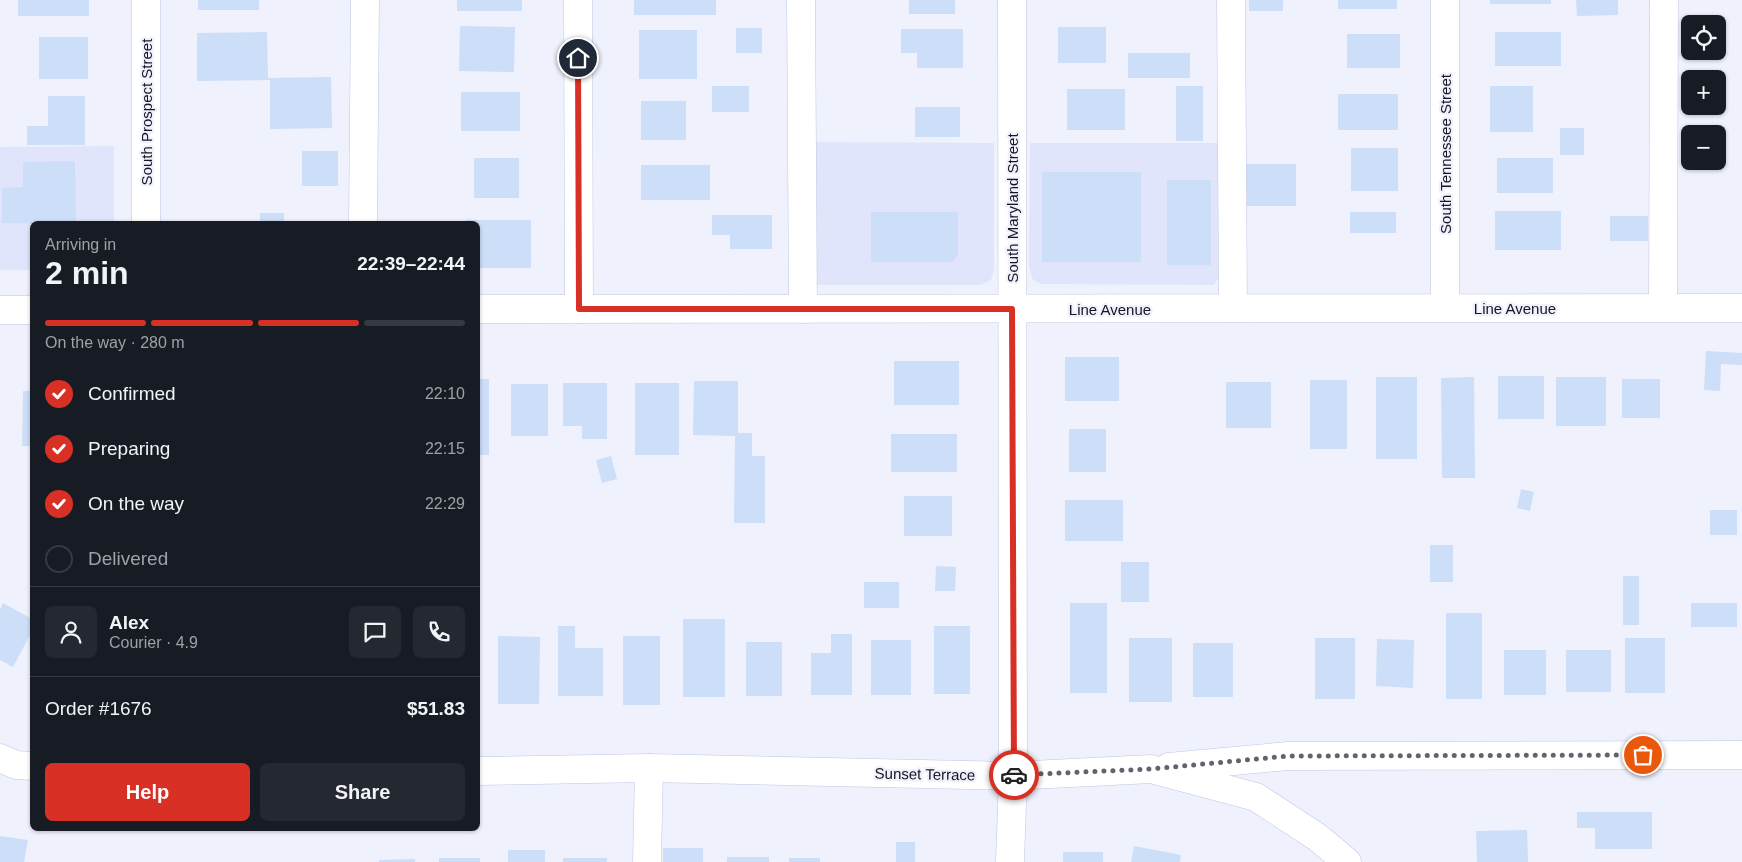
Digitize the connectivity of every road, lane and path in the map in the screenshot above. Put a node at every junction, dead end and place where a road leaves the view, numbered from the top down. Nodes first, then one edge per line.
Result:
1 (146, 0) edge
2 (366, 0) edge
3 (578, 0) edge
4 (801, 0) edge
5 (1012, 0) edge
6 (1231, 0) edge
7 (1445, 0) edge
8 (1664, 0) edge
9 (146, 221) edge
10 (363, 221) edge
11 (1233, 308) junction
12 (1446, 308) junction
13 (1663, 308) junction
14 (1742, 308) edge
15 (480, 309) edge
16 (579, 309) junction
17 (803, 309) junction
18 (1012, 309) junction
19 (0, 310) edge
20 (30, 310) edge
21 (1742, 755) edge
22 (0, 758) edge
23 (30, 766) edge
24 (649, 768) junction
25 (1151, 769) junction
26 (480, 771) edge
27 (1013, 776) junction
28 (647, 862) edge
29 (1010, 862) edge
30 (1347, 862) edge

1 - 9 street, South Prospect Street
2 - 10 street
3 - 16 street
4 - 17 street
5 - 18 street, South Maryland Street
6 - 11 street
7 - 12 street, South Tennessee Street
8 - 13 street
11 - 12 street, Line Avenue
11 - 18 street, Line Avenue
12 - 13 street, Line Avenue
13 - 14 street, Line Avenue
15 - 16 street, Line Avenue
16 - 17 street, Line Avenue
17 - 18 street, Line Avenue
18 - 27 street, South Maryland Street
19 - 20 street
21 - 25 street
22 - 23 street
24 - 26 street, Sunset Terrace
24 - 27 street, Sunset Terrace
24 - 28 street
25 - 27 street, Sunset Terrace
25 - 30 street, Sunset Terrace
27 - 29 street, South Maryland Street

